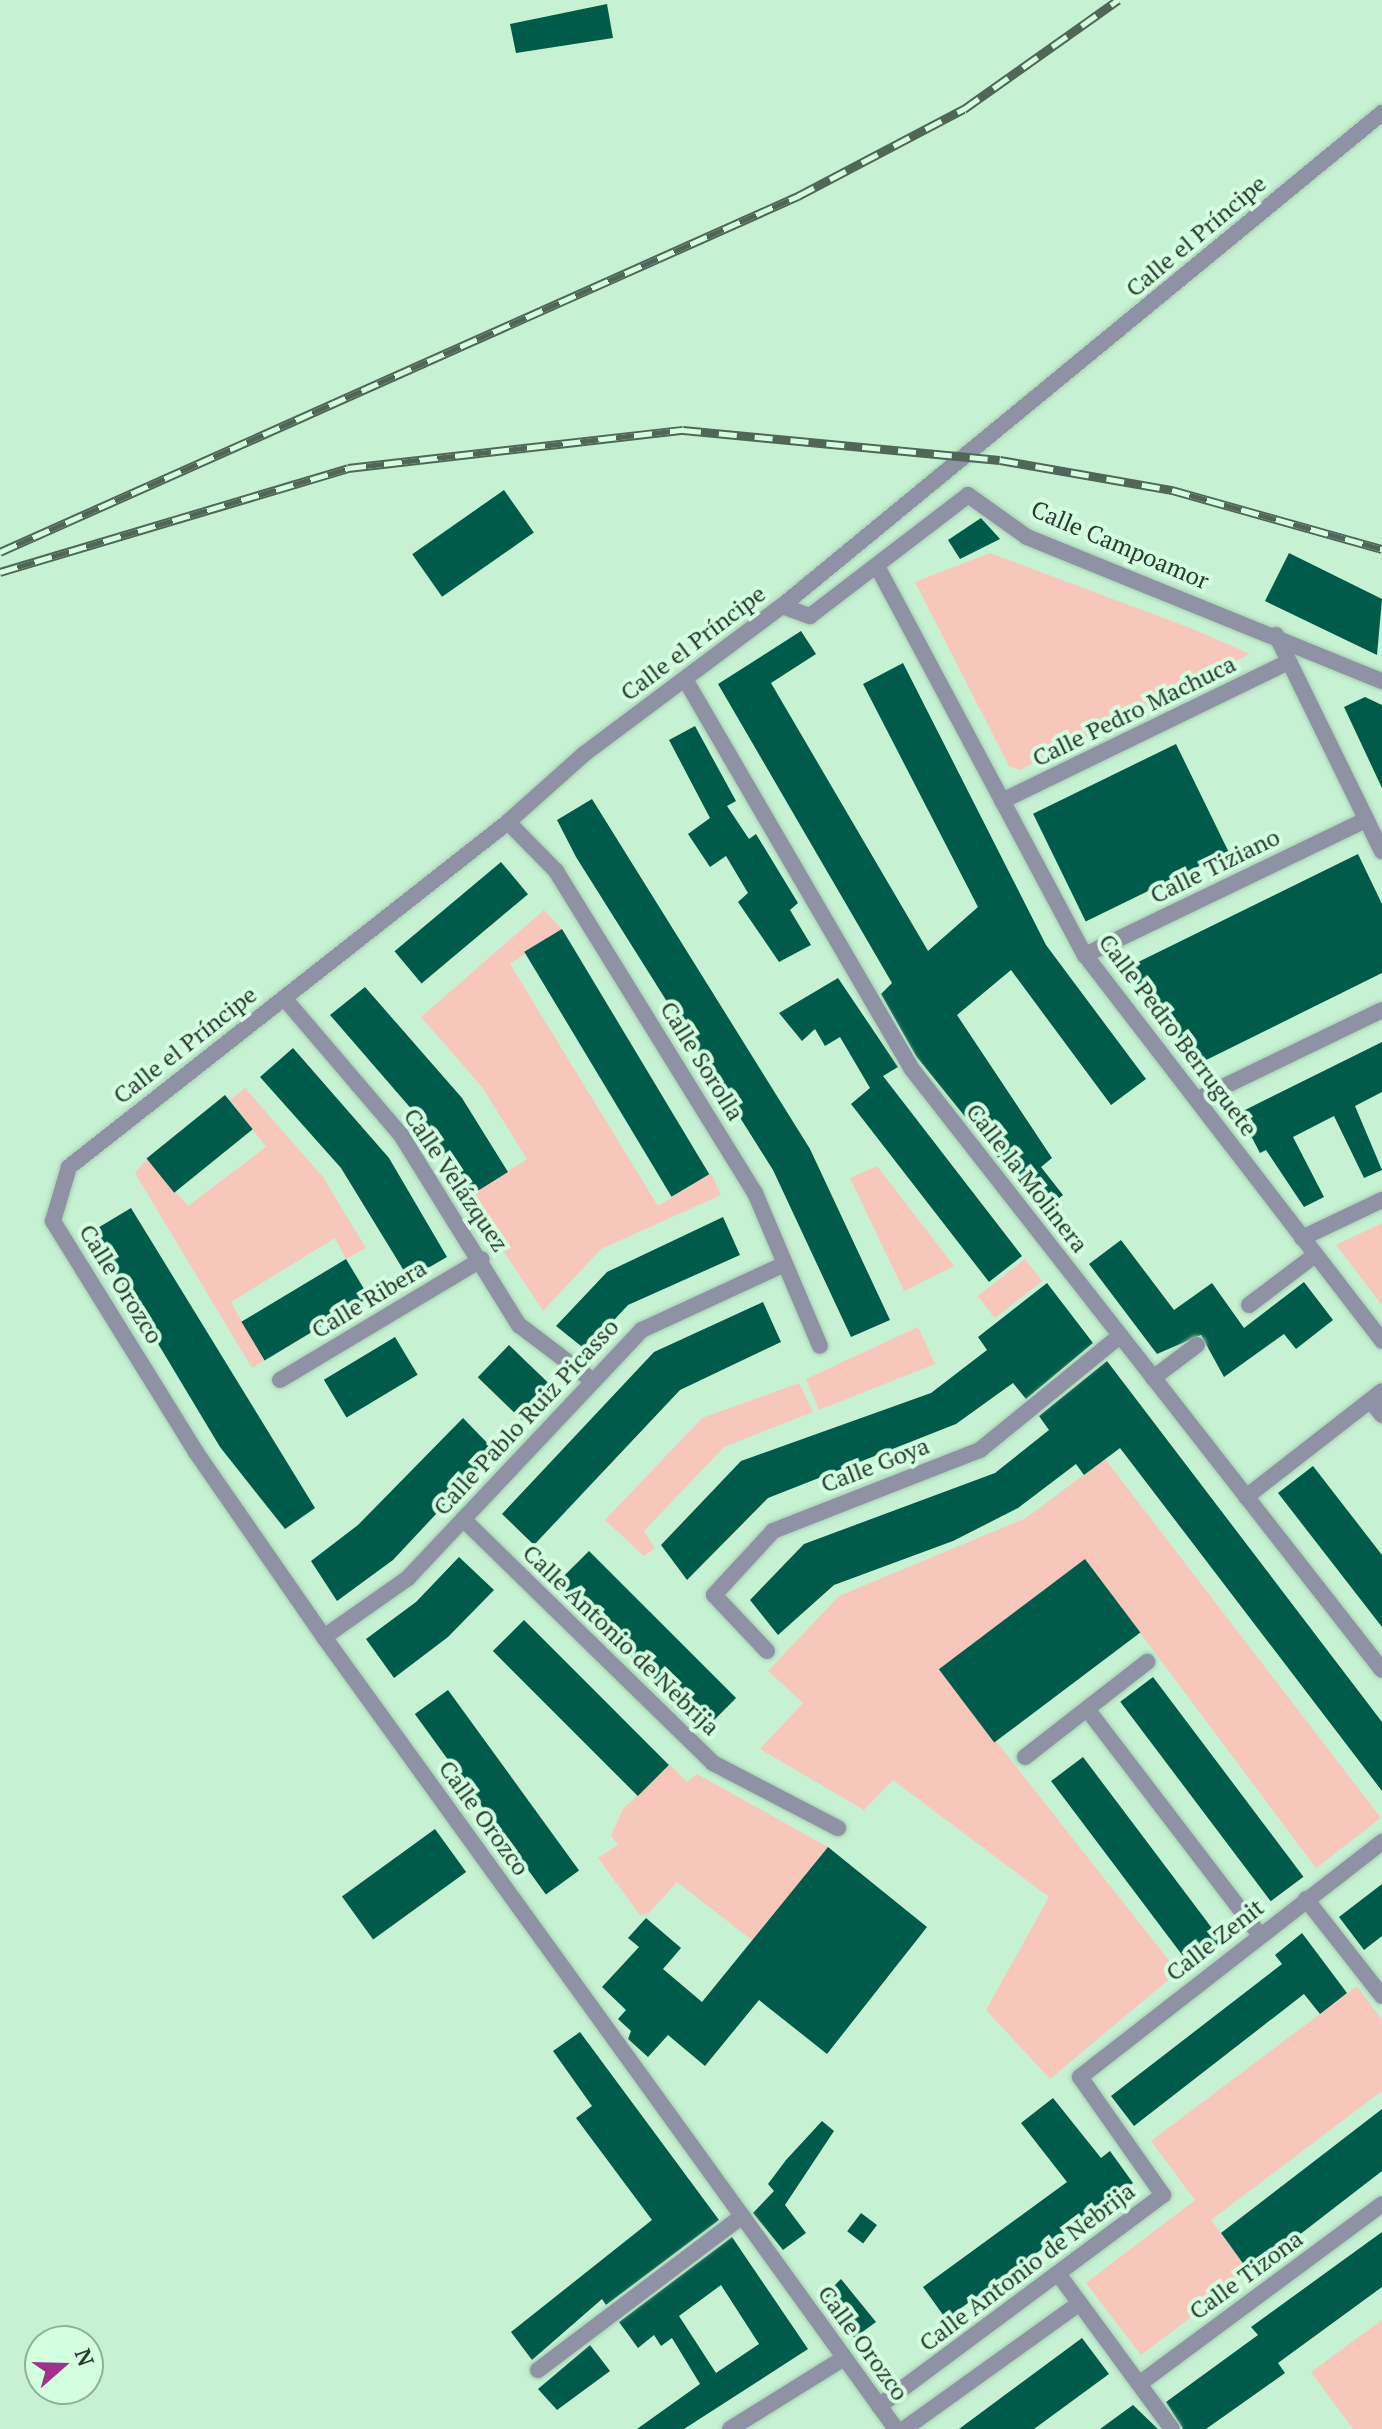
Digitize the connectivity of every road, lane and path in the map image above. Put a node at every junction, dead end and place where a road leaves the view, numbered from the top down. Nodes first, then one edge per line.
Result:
1 (1382, 113) edge
2 (878, 568) junction
3 (782, 606) junction
4 (1276, 635) junction
5 (1286, 663) junction
6 (686, 681) junction
7 (1382, 681) edge
8 (1002, 801) junction
9 (1366, 820) junction
10 (508, 822) junction
11 (1382, 851) edge
12 (1085, 955) junction
13 (284, 998) junction
14 (1382, 1010) edge
15 (1198, 1099) junction
16 (1382, 1200) edge
17 (53, 1221) joint
18 (1302, 1238) junction
19 (1315, 1255) junction
20 (482, 1259) junction
21 (785, 1264) junction
22 (1249, 1305) dead end
23 (1120, 1336) junction
24 (1382, 1341) edge
25 (1197, 1345) dead end
26 (820, 1346) dead end
27 (1153, 1378) junction
28 (280, 1380) dead end
29 (593, 1381) junction
30 (1376, 1396) edge
31 (1382, 1415) edge
32 (1246, 1497) junction
33 (463, 1519) junction
34 (324, 1637) junction
35 (767, 1651) dead end
36 (1147, 1662) dead end
37 (1382, 1670) edge
38 (1087, 1709) junction
39 (1025, 1757) dead end
40 (838, 1828) dead end
41 (1382, 1842) edge
42 (1306, 1899) junction
43 (1260, 1935) junction
44 (1382, 1996) edge
45 (1080, 2077) joint
46 (1382, 2204) edge
47 (742, 2216) junction
48 (1059, 2275) junction
49 (1080, 2303) junction
50 (844, 2358) junction
51 (538, 2370) dead end
52 (1139, 2384) junction
53 (879, 2406) junction
54 (730, 2429) edge
55 (896, 2429) edge
56 (904, 2429) edge
57 (1172, 2429) edge

1 - 3 street, Calle el Príncipe
2 - 3 street, Calle Campoamor
2 - 4 street, Calle Campoamor
2 - 8 street, Calle Pedro Berruguete
3 - 6 street, Calle el Príncipe
4 - 5 street
4 - 7 street, Calle Campoamor
5 - 8 street, Calle Pedro Machuca
5 - 9 street
6 - 10 street, Calle el Príncipe
6 - 23 street, Calle la Molinera
8 - 12 street, Calle Pedro Berruguete
9 - 11 street
9 - 12 street, Calle Tiziano
10 - 13 street, Calle el Príncipe
10 - 21 street, Calle Sorolla
12 - 15 street, Calle Pedro Berruguete
13 - 17 street, Calle el Príncipe
13 - 20 street, Calle Velázquez
14 - 15 street
15 - 18 street, Calle Pedro Berruguete
16 - 18 street
17 - 34 street, Calle Orozco
18 - 19 street, Calle Pedro Berruguete
19 - 22 street
19 - 24 street, Calle Pedro Berruguete
20 - 28 street, Calle Ribera
20 - 29 street, Calle Velázquez
21 - 26 street, Calle Sorolla
21 - 29 street, Calle Pablo Ruiz Picasso
23 - 27 street, Calle la Molinera
23 - 35 street, Calle Goya
25 - 27 street
27 - 32 street, Calle la Molinera
29 - 33 street, Calle Pablo Ruiz Picasso
30 - 31 street
30 - 32 street
32 - 37 street, Calle la Molinera
33 - 34 street, Calle Pablo Ruiz Picasso
33 - 40 street, Calle Antonio de Nebrija
34 - 47 street, Calle Orozco
36 - 38 street
38 - 39 street
38 - 43 street
41 - 42 street, Calle Zenit
42 - 43 street, Calle Zenit
42 - 44 street
43 - 45 street, Calle Zenit
45 - 48 street, Calle Antonio de Nebrija
46 - 52 street, Calle Tizona
47 - 50 street, Calle Orozco
47 - 51 street
48 - 49 street
48 - 53 street, Calle Antonio de Nebrija
49 - 52 street
49 - 56 street
50 - 53 street, Calle Orozco
50 - 54 street
52 - 57 street
53 - 55 street, Calle Orozco

